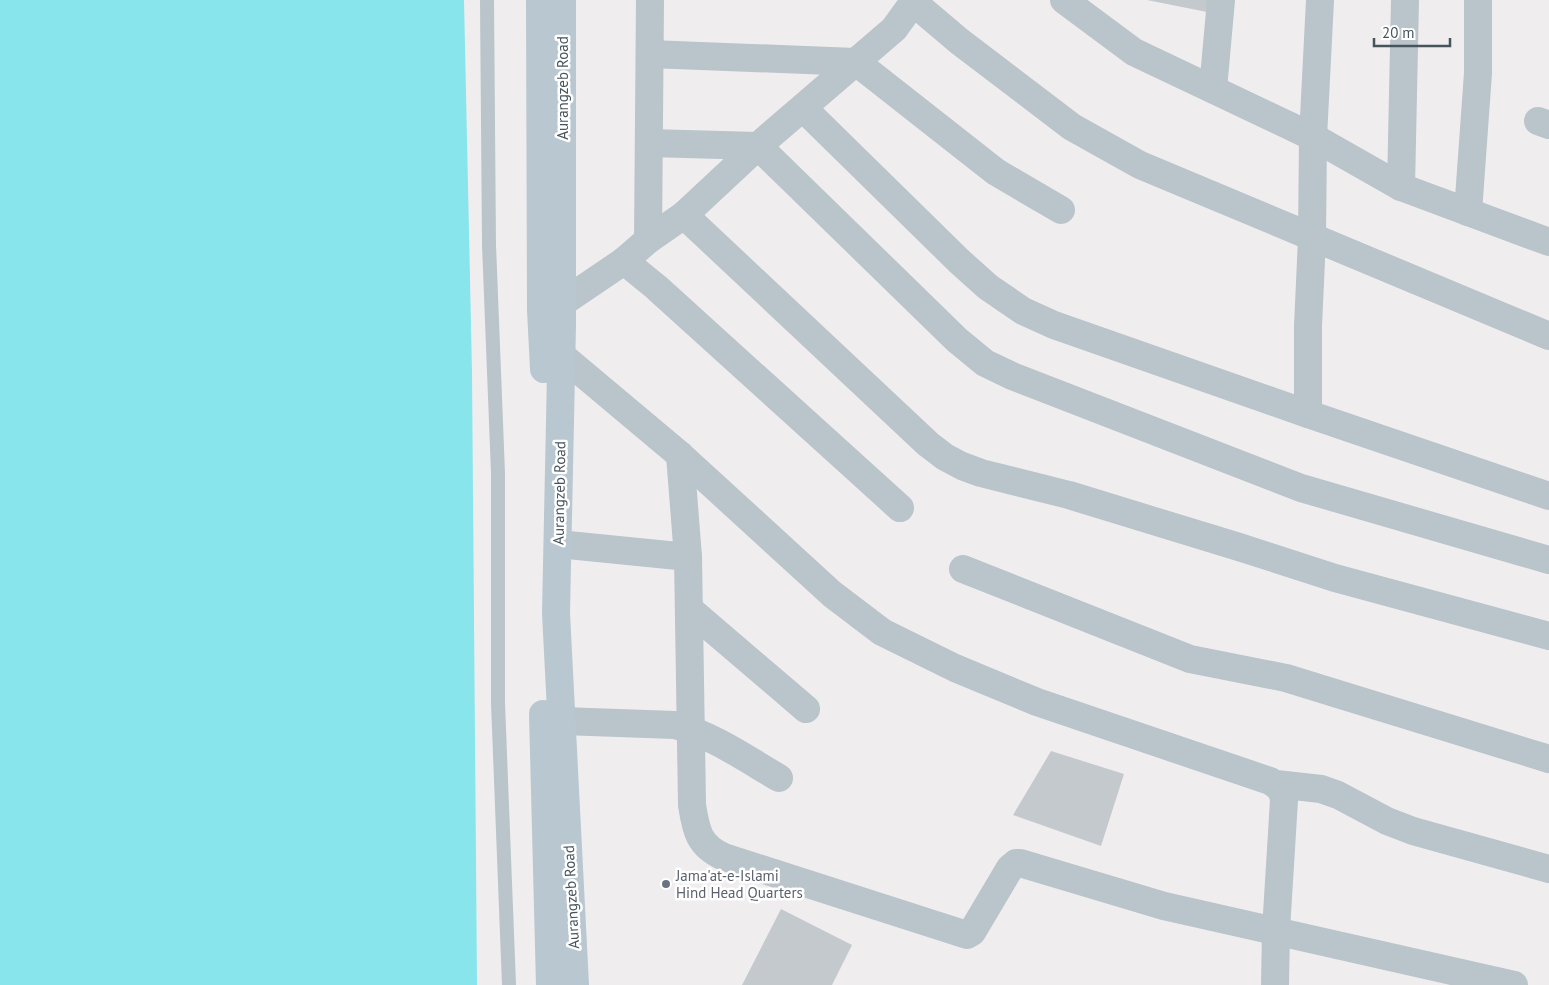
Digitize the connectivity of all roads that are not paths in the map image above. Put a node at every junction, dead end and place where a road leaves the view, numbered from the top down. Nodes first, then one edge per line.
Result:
1 (487, 0) edge
2 (540, 0) edge
3 (562, 0) edge
4 (650, 0) edge
5 (1064, 0) edge
6 (1221, 0) edge
7 (1320, 0) edge
8 (1405, 0) edge
9 (1478, 0) edge
10 (914, 1) edge
11 (650, 54) junction
12 (856, 62) junction
13 (1212, 89) junction
14 (803, 108) junction
15 (1313, 137) junction
16 (649, 143) junction
17 (758, 146) junction
18 (1401, 187) junction
19 (1060, 210) dead end
20 (1468, 212) junction
21 (684, 215) junction
22 (1312, 238) junction
23 (648, 240) junction
24 (1549, 242) edge
25 (624, 261) junction
26 (562, 303) junction
27 (1549, 336) edge
28 (553, 356) junction
29 (1308, 414) junction
30 (680, 454) junction
31 (1549, 496) edge
32 (900, 508) dead end
33 (558, 544) junction
34 (688, 557) junction
35 (1549, 560) edge
36 (963, 569) dead end
37 (688, 609) junction
38 (1549, 636) edge
39 (806, 709) dead end
40 (562, 721) junction
41 (691, 729) junction
42 (1549, 759) edge
43 (779, 778) dead end
44 (1276, 784) junction
45 (1549, 869) edge
46 (1276, 930) junction
47 (509, 985) edge
48 (550, 985) edge
49 (575, 985) edge
50 (1275, 985) edge
51 (1514, 985) edge

1 - 47 lane
2 - 28 main road, Aurangzeb Road
3 - 26 main road, Aurangzeb Road
4 - 11 street
5 - 13 street
6 - 13 street
7 - 15 street
8 - 18 street
9 - 20 street
10 - 12 street
10 - 22 street
11 - 12 street
11 - 16 street
12 - 14 street
12 - 19 street
13 - 15 street
14 - 17 street
14 - 29 street
15 - 18 street
15 - 22 street
16 - 17 street
16 - 23 street
17 - 21 street
17 - 35 street
18 - 20 street
20 - 24 street
21 - 23 street
21 - 38 street
22 - 27 street
22 - 29 street
23 - 25 street
25 - 26 street
25 - 32 street
26 - 28 main road, Aurangzeb Road
28 - 30 street
28 - 33 main road, Aurangzeb Road
28 - 48 main road, Aurangzeb Road
29 - 31 street
30 - 34 street
30 - 44 street
33 - 34 street
33 - 40 main road, Aurangzeb Road
34 - 37 street
36 - 42 street
37 - 39 street
37 - 41 street
40 - 41 street
40 - 49 main road, Aurangzeb Road
41 - 43 street
41 - 46 street
44 - 45 street
44 - 46 street
46 - 50 street
46 - 51 street

